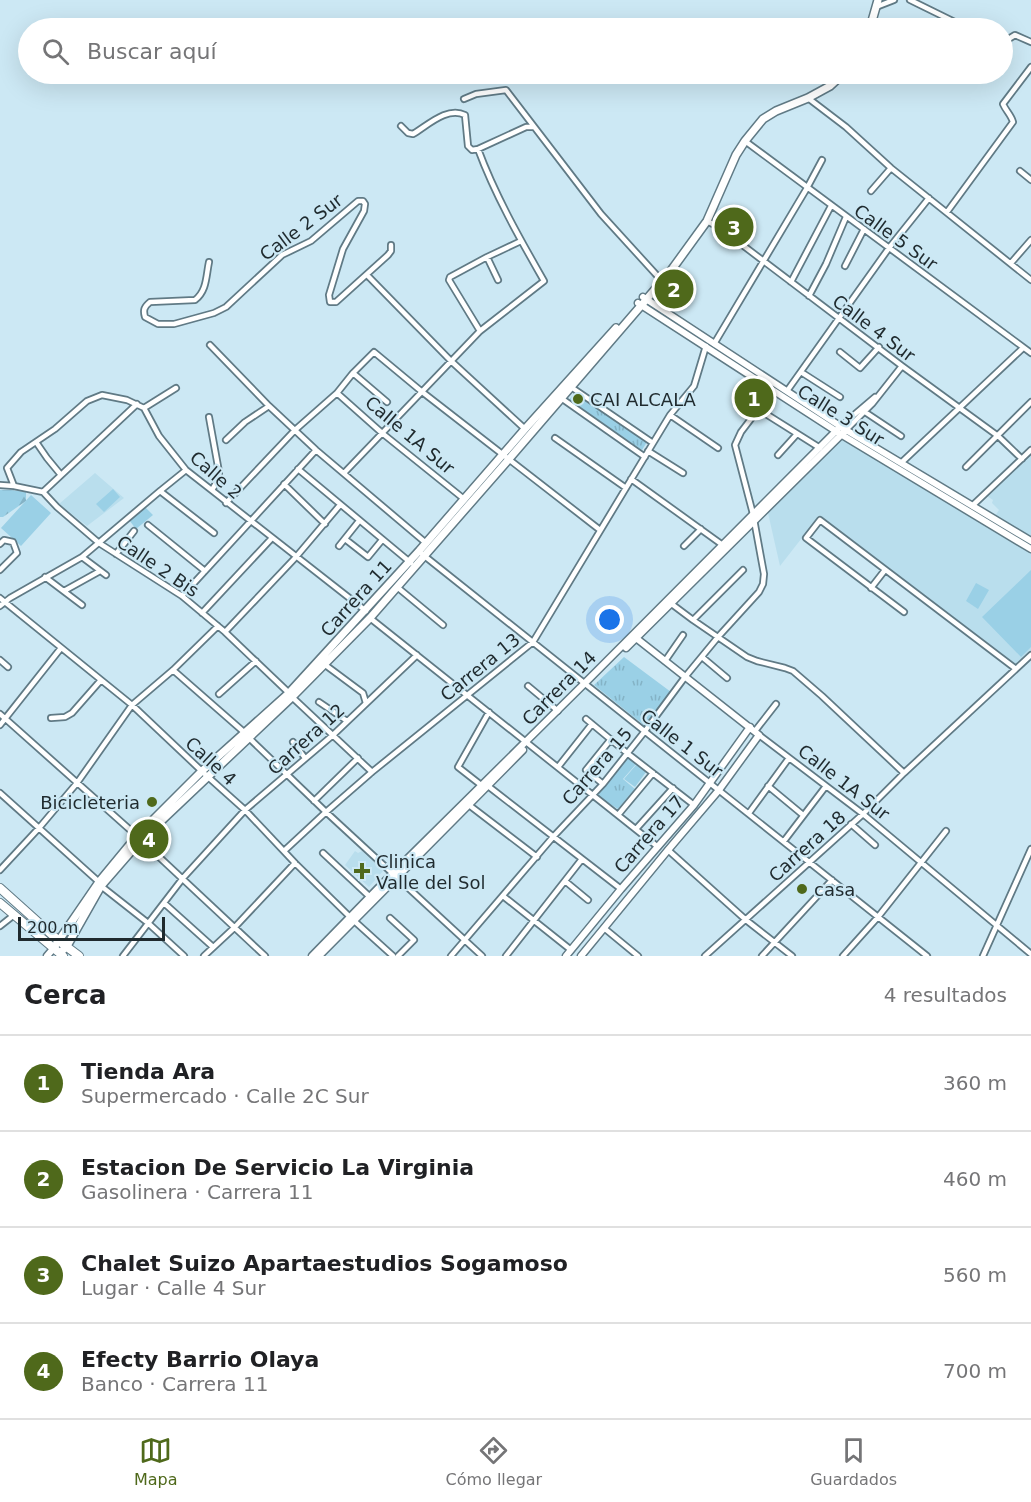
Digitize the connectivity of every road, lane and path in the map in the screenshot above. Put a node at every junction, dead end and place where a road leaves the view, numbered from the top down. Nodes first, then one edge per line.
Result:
1 (894, 0) edge
2 (910, 0) edge
3 (877, 4) edge
4 (947, 18) edge
5 (1013, 36) edge
6 (1031, 42) edge
7 (1031, 67) edge
8 (832, 84) edge
9 (808, 98) junction
10 (464, 99) dead end
11 (401, 126) dead end
12 (534, 128) junction
13 (745, 141) junction
14 (478, 149) junction
15 (822, 160) dead end
16 (891, 168) junction
17 (1020, 171) dead end
18 (1031, 180) edge
19 (807, 188) junction
20 (871, 191) dead end
21 (929, 198) junction
22 (831, 206) junction
23 (947, 212) junction
24 (846, 217) junction
25 (707, 221) junction
26 (864, 229) junction
27 (1031, 240) edge
28 (521, 241) junction
29 (391, 244) dead end
30 (889, 248) junction
31 (487, 257) junction
32 (764, 261) junction
33 (209, 262) dead end
34 (1011, 263) junction
35 (845, 266) dead end
36 (367, 275) junction
37 (498, 280) dead end
38 (660, 280) junction
39 (1031, 280) edge
40 (791, 282) junction
41 (809, 296) junction
42 (642, 301) junction
43 (840, 319) junction
44 (480, 331) junction
45 (714, 344) junction
46 (210, 345) dead end
47 (706, 346) junction
48 (879, 347) junction
49 (1023, 348) junction
50 (840, 352) dead end
51 (1031, 354) edge
52 (451, 361) junction
53 (902, 366) junction
54 (801, 372) junction
55 (353, 373) junction
56 (571, 387) junction
57 (176, 388) dead end
58 (773, 390) junction
59 (421, 391) junction
60 (787, 392) junction
61 (337, 393) junction
62 (559, 396) junction
63 (840, 397) dead end
64 (387, 402) dead end
65 (1031, 402) edge
66 (137, 404) junction
67 (268, 406) junction
68 (144, 408) junction
69 (960, 409) junction
70 (758, 410) junction
71 (862, 410) junction
72 (670, 415) junction
73 (210, 417) dead end
74 (525, 429) junction
75 (295, 430) junction
76 (841, 431) junction
77 (382, 433) junction
78 (797, 434) junction
79 (902, 436) dead end
80 (998, 436) junction
81 (555, 438) dead end
82 (226, 440) dead end
83 (36, 442) junction
84 (653, 443) junction
85 (717, 448) dead end
86 (820, 448) junction
87 (316, 450) junction
88 (1031, 450) edge
89 (648, 451) junction
90 (502, 454) junction
91 (778, 455) dead end
92 (645, 457) junction
93 (509, 459) junction
94 (1022, 459) junction
95 (901, 463) junction
96 (966, 467) dead end
97 (298, 469) junction
98 (186, 470) junction
99 (344, 473) junction
100 (683, 473) dead end
101 (61, 475) junction
102 (632, 479) junction
103 (284, 484) junction
104 (0, 485) edge
105 (14, 486) junction
106 (626, 488) junction
107 (212, 490) junction
108 (160, 491) junction
109 (43, 492) junction
110 (464, 499) junction
111 (226, 503) junction
112 (340, 505) junction
113 (972, 506) junction
114 (984, 517) junction
115 (754, 518) junction
116 (250, 521) junction
117 (359, 521) junction
118 (325, 524) junction
119 (148, 525) dead end
120 (700, 529) junction
121 (600, 530) junction
122 (134, 531) dead end
123 (214, 533) dead end
124 (272, 538) junction
125 (345, 539) junction
126 (382, 540) junction
127 (1031, 541) edge
128 (99, 543) junction
129 (426, 543) junction
130 (0, 544) edge
131 (339, 546) dead end
132 (684, 546) dead end
133 (725, 546) junction
134 (1031, 549) edge
135 (422, 553) junction
136 (116, 554) junction
137 (82, 557) junction
138 (296, 557) junction
139 (412, 564) junction
140 (0, 570) edge
141 (743, 570) dead end
142 (885, 570) junction
143 (100, 571) junction
144 (205, 571) junction
145 (106, 575) dead end
146 (45, 577) junction
147 (398, 587) junction
148 (871, 588) junction
149 (64, 591) junction
150 (182, 596) junction
151 (4, 600) edge
152 (669, 602) junction
153 (0, 606) edge
154 (81, 606) dead end
155 (366, 610) junction
156 (904, 612) dead end
157 (202, 613) junction
158 (370, 618) junction
159 (693, 620) junction
160 (442, 625) dead end
161 (218, 626) junction
162 (225, 632) junction
163 (682, 636) dead end
164 (718, 637) junction
165 (636, 638) junction
166 (532, 642) junction
167 (61, 648) junction
168 (417, 655) junction
169 (1031, 655) edge
170 (616, 656) junction
171 (702, 657) junction
172 (0, 660) edge
173 (256, 661) junction
174 (665, 661) junction
175 (324, 664) junction
176 (8, 667) dead end
177 (1016, 669) junction
178 (173, 670) junction
179 (685, 677) junction
180 (727, 678) dead end
181 (101, 680) junction
182 (587, 685) junction
183 (528, 686) dead end
184 (219, 694) dead end
185 (290, 695) junction
186 (467, 695) junction
187 (319, 702) dead end
188 (366, 703) junction
189 (776, 704) dead end
190 (132, 705) junction
191 (558, 711) junction
192 (489, 712) junction
193 (0, 714) edge
194 (5, 718) junction
195 (51, 718) dead end
196 (586, 719) dead end
197 (347, 721) junction
198 (592, 724) junction
199 (0, 725) edge
200 (645, 731) junction
201 (755, 731) junction
202 (247, 735) junction
203 (333, 735) junction
204 (611, 739) junction
205 (293, 742) dead end
206 (527, 743) junction
207 (627, 753) junction
208 (305, 758) junction
209 (358, 758) junction
210 (789, 758) junction
211 (558, 767) junction
212 (372, 772) junction
213 (653, 773) junction
214 (904, 773) junction
215 (204, 774) junction
216 (286, 774) junction
217 (77, 783) junction
218 (603, 783) junction
219 (711, 783) junction
220 (485, 786) junction
221 (768, 786) junction
222 (826, 786) junction
223 (673, 788) junction
224 (719, 790) junction
225 (0, 793) edge
226 (592, 794) junction
227 (314, 801) junction
228 (694, 804) junction
229 (469, 805) junction
230 (245, 810) junction
231 (326, 812) junction
232 (749, 813) junction
233 (862, 814) junction
234 (618, 815) junction
235 (803, 815) junction
236 (851, 824) junction
237 (39, 828) junction
238 (636, 829) junction
239 (946, 831) dead end
240 (553, 837) junction
241 (139, 838) junction
242 (784, 841) junction
243 (875, 845) dead end
244 (658, 847) junction
245 (1031, 849) edge
246 (668, 850) junction
247 (285, 851) junction
248 (323, 854) dead end
249 (537, 856) junction
250 (582, 859) junction
251 (809, 861) junction
252 (922, 862) junction
253 (295, 863) junction
254 (0, 870) edge
255 (394, 876) junction
256 (183, 878) junction
257 (832, 880) junction
258 (565, 881) junction
259 (100, 884) junction
260 (0, 888) edge
261 (621, 889) junction
262 (503, 896) junction
263 (370, 897) junction
264 (588, 900) dead end
265 (0, 903) edge
266 (164, 903) junction
267 (14, 915) junction
268 (878, 917) junction
269 (390, 918) dead end
270 (353, 919) junction
271 (534, 920) junction
272 (746, 920) junction
273 (148, 923) junction
274 (997, 925) junction
275 (0, 926) edge
276 (234, 928) junction
277 (604, 928) junction
278 (59, 941) junction
279 (464, 941) junction
280 (775, 942) junction
281 (67, 946) junction
282 (213, 947) junction
283 (571, 950) junction
284 (59, 954) edge
285 (1031, 954) edge
286 (47, 956) edge
287 (79, 956) edge
288 (123, 956) edge
289 (184, 956) edge
290 (204, 956) edge
291 (265, 956) edge
292 (312, 956) edge
293 (319, 956) edge
294 (393, 956) edge
295 (398, 956) edge
296 (451, 956) edge
297 (482, 956) edge
298 (506, 956) edge
299 (566, 956) edge
300 (580, 956) edge
301 (638, 956) edge
302 (705, 956) edge
303 (762, 956) edge
304 (792, 956) edge
305 (843, 956) edge
306 (927, 956) edge
307 (983, 956) edge

1 - 3 street
2 - 4 street
5 - 6 street
7 - 23 street
8 - 9 main road, Carrera 11
9 - 13 main road, Carrera 11
9 - 16 street
10 - 12 street
11 - 14 street
12 - 14 street
12 - 38 street
13 - 19 street, Calle 5 Sur
13 - 25 main road, Carrera 11
14 - 28 street
15 - 19 street
16 - 20 street
16 - 21 street
17 - 18 street
19 - 22 street, Calle 5 Sur
19 - 32 street
21 - 23 street
21 - 30 street
22 - 24 street, Calle 5 Sur
22 - 40 street
23 - 34 street
24 - 26 street, Calle 5 Sur
24 - 41 street
25 - 32 street, Calle 4 Sur
25 - 38 main road, Carrera 11
26 - 30 street, Calle 5 Sur
26 - 35 street
27 - 34 street
28 - 31 street
28 - 44 street
29 - 36 street
30 - 43 street
30 - 49 street, Calle 5 Sur
31 - 37 street
31 - 44 street
32 - 40 street, Calle 4 Sur
32 - 45 street
33 - 36 street, Calle 2 Sur
34 - 39 street
36 - 52 street
38 - 42 main road, Carrera 11
40 - 41 street, Calle 4 Sur
41 - 43 street, Calle 4 Sur
42 - 45 street, Calle 3 Sur
42 - 47 street, Calle 3 Sur
42 - 56 main road, Carrera 11
42 - 62 main road, Carrera 11
43 - 48 street, Calle 4 Sur
43 - 54 street
44 - 52 street
45 - 60 street, Calle 3 Sur
46 - 67 street
47 - 58 street, Calle 3 Sur
47 - 72 street, Carrera 13
48 - 50 street
48 - 53 street, Calle 4 Sur
49 - 51 street, Calle 5 Sur
49 - 69 street
52 - 59 street
52 - 74 street
53 - 69 street, Calle 4 Sur
53 - 71 street, Carrera 14
54 - 60 street
54 - 63 street
55 - 59 street
55 - 61 street
55 - 64 street
56 - 62 main road, Carrera 11
56 - 84 street
57 - 68 street
58 - 70 street, Carrera 15
58 - 76 street, Calle 3 Sur
59 - 77 street
59 - 90 street
60 - 76 street, Calle 3 Sur
61 - 75 street
61 - 77 street, Calle 1A Sur
62 - 74 main road, Carrera 11
62 - 92 street
62 - 93 main road, Carrera 11
65 - 80 street
66 - 68 street
66 - 83 street
66 - 101 street
67 - 75 street
67 - 82 street
68 - 98 street, Calle 2
69 - 80 street, Calle 4 Sur
69 - 95 street
70 - 78 street
70 - 115 street, Carrera 15
71 - 76 street, Carrera 14
71 - 79 street
72 - 84 street, Carrera 13
72 - 85 street
73 - 107 street
74 - 90 main road, Carrera 11
75 - 87 street
75 - 111 street
76 - 86 street, Carrera 14
76 - 95 street, Calle 3 Sur
76 - 114 street, Calle 3 Sur
76 - 115 street, Carrera 14
77 - 99 street
77 - 110 street, Calle 1A Sur
78 - 86 street
78 - 91 street
80 - 94 street, Calle 4 Sur
80 - 96 street
81 - 106 street
83 - 101 street
83 - 105 street
84 - 89 street, Carrera 13
86 - 115 street, Carrera 14
87 - 97 street
87 - 99 street
88 - 94 street
89 - 92 street, Carrera 13
89 - 100 street
90 - 93 street
90 - 110 main road, Carrera 11
92 - 102 street, Carrera 13
93 - 121 street
93 - 135 main road, Carrera 11
94 - 113 street
95 - 113 street, Calle 3 Sur
97 - 103 street
97 - 112 street
98 - 107 street, Calle 2
98 - 108 street
99 - 129 street
101 - 109 street
102 - 106 street, Carrera 13
102 - 120 street
103 - 116 street
103 - 118 street
104 - 105 street
105 - 109 street
106 - 121 street, Carrera 13
107 - 111 street, Calle 2
108 - 123 street
108 - 128 street
109 - 128 street, Calle 2 Bis
110 - 129 main road, Carrera 11
111 - 116 street, Calle 2
112 - 117 street
112 - 118 street
113 - 114 street, Calle 3 Sur
114 - 127 street, Calle 3 Sur
114 - 134 street, Calle 3 Sur
115 - 133 street, Carrera 14
115 - 164 street, Carrera 15
116 - 124 street, Calle 2
116 - 144 street
117 - 125 street
117 - 126 street
118 - 138 street
119 - 144 street
120 - 132 street
120 - 133 street
121 - 166 street, Carrera 13
122 - 136 street
124 - 138 street, Calle 2
124 - 157 street
125 - 126 street
125 - 131 street
126 - 139 street
128 - 136 street, Calle 2 Bis
128 - 137 street
129 - 135 main road, Carrera 11
130 - 140 street
133 - 152 street, Carrera 14
135 - 139 main road, Carrera 11
135 - 166 street, Calle 1 Sur
136 - 150 street, Calle 2 Bis
137 - 143 street
137 - 146 street
138 - 155 street, Calle 2
138 - 162 street
139 - 147 main road, Carrera 11
139 - 155 main road, Carrera 11
141 - 159 street
142 - 148 street
142 - 148 street
142 - 177 street
143 - 145 street
143 - 149 street
144 - 150 street
146 - 149 street
146 - 151 street
147 - 158 main road, Carrera 11
147 - 160 street
148 - 156 street
149 - 154 street
150 - 157 street, Calle 2 Bis
151 - 153 street
151 - 167 street, Calle 4
152 - 159 street
152 - 165 street, Carrera 14
152 - 170 street, Carrera 14
155 - 185 main road, Carrera 11
157 - 161 street, Calle 2 Bis
158 - 168 street
158 - 175 main road, Carrera 11
159 - 164 street
161 - 162 street, Calle 2 Bis
161 - 178 street
162 - 173 street, Calle 2 Bis
163 - 174 street
164 - 171 street, Carrera 15
164 - 214 street
165 - 170 street, Carrera 14
165 - 174 street, Calle 1A Sur
166 - 182 street, Calle 1 Sur
166 - 186 street, Carrera 13
167 - 181 street, Calle 4
167 - 194 street
168 - 186 street
168 - 188 street, Carrera 12
169 - 177 street, Carrera 18
170 - 182 street, Carrera 14
171 - 179 street, Carrera 15
171 - 180 street
172 - 176 street
173 - 184 street
173 - 185 street, Calle 2 Bis
174 - 179 street, Calle 1A Sur
175 - 185 main road, Carrera 11
175 - 188 street
177 - 214 street, Carrera 18
178 - 190 street
178 - 202 street
179 - 200 street, Carrera 15
179 - 201 street, Calle 1A Sur
181 - 190 street, Calle 4
181 - 195 street
182 - 191 street, Carrera 14
182 - 200 street, Calle 1 Sur
182 - 206 street, Carrera 14
183 - 191 street
185 - 202 main road, Carrera 11
185 - 203 street, Calle 2 Bis
186 - 192 street
186 - 212 street, Carrera 13
187 - 197 street
188 - 197 street, Carrera 12
189 - 201 street
190 - 215 street, Calle 4
190 - 217 street
191 - 206 street, Carrera 14
192 - 206 street
192 - 220 street
193 - 194 street
194 - 199 street
194 - 217 street
196 - 198 street
197 - 203 street, Carrera 12
198 - 204 street
198 - 211 street
200 - 207 street, Carrera 15
200 - 219 street, Calle 1 Sur
201 - 210 street, Calle 1A Sur
201 - 219 street, Carrera 17
201 - 224 street, Carrera 17
202 - 215 main road, Carrera 11
202 - 216 street
203 - 208 street, Carrera 12
203 - 209 street, Calle 2 Bis
204 - 207 street
204 - 218 street
205 - 208 street
206 - 211 street
206 - 220 street, Carrera 14
207 - 213 street
207 - 218 street, Carrera 15
208 - 216 street, Carrera 12
209 - 212 street, Calle 2 Bis
209 - 227 street
210 - 221 street
210 - 222 street, Calle 1A Sur
211 - 226 street
212 - 231 street, Carrera 13
213 - 223 street
213 - 234 street
214 - 233 street, Carrera 18
215 - 230 street, Calle 4
215 - 241 main road, Carrera 11
216 - 227 street
216 - 230 street, Carrera 12
217 - 237 street
217 - 241 street
218 - 226 street, Carrera 15
219 - 224 street, Calle 1 Sur
219 - 228 street, Carrera 17
220 - 229 street, Carrera 14
220 - 240 street
220 - 255 street, Carrera 14
221 - 232 street
221 - 235 street
222 - 233 street, Calle 1A Sur
222 - 235 street
223 - 228 street
223 - 238 street
224 - 232 street, Calle 1 Sur
224 - 246 street, Carrera 17
225 - 237 street
226 - 234 street
226 - 240 street, Carrera 15
227 - 231 street
228 - 244 street, Carrera 17
229 - 249 street
229 - 255 street, Carrera 14
230 - 247 street, Calle 4
230 - 256 street, Carrera 12
231 - 247 street, Carrera 13
231 - 255 street
232 - 242 street, Calle 1 Sur
233 - 236 street, Carrera 18
233 - 252 street, Calle 1A Sur
234 - 238 street
235 - 242 street
236 - 243 street
236 - 251 street, Carrera 18
237 - 254 street
237 - 259 street
238 - 244 street
239 - 252 street
240 - 249 street, Carrera 15
240 - 250 street
241 - 256 street
241 - 259 main road, Carrera 11
242 - 251 street, Calle 1 Sur
244 - 261 street, Carrera 17
245 - 274 street
246 - 272 street
246 - 277 street, Carrera 17
247 - 253 street, Calle 4
248 - 263 street
249 - 262 street, Carrera 15
250 - 258 street
250 - 261 street
251 - 257 street, Calle 1 Sur
251 - 272 street, Carrera 18
252 - 268 street
252 - 274 street, Calle 1A Sur
253 - 270 street, Calle 4
253 - 276 street
255 - 263 street, Carrera 14
255 - 270 street, Carrera 14
255 - 279 street
256 - 266 street, Carrera 12
256 - 276 street
257 - 268 street, Calle 1 Sur
257 - 280 street
258 - 264 street
258 - 271 street
259 - 273 street
259 - 278 main road, Carrera 11
259 - 281 main road, Carrera 11
260 - 278 main road
261 - 283 street, Carrera 17
262 - 271 street
262 - 279 street, Carrera 15
263 - 270 street, Carrera 14
265 - 267 main road
266 - 273 street, Carrera 12
266 - 282 street
267 - 275 street
267 - 284 main road
268 - 305 street
268 - 306 street, Calle 1 Sur
269 - 295 street
270 - 292 street, Carrera 14
270 - 293 street, Carrera 14
270 - 294 street, Calle 4
271 - 283 street
271 - 298 street
272 - 280 street
272 - 302 street, Carrera 18
273 - 288 street, Carrera 12
273 - 289 street
274 - 285 street, Calle 1A Sur
274 - 307 street
276 - 282 street
276 - 291 street
277 - 300 street, Carrera 17
277 - 301 street
278 - 281 main road
278 - 284 main road, Carrera 11
279 - 296 street, Carrera 15
279 - 297 street
280 - 303 street
280 - 304 street
281 - 284 main road, Carrera 11
281 - 287 main road
282 - 290 street
283 - 299 street, Carrera 17
284 - 286 street, Carrera 11

